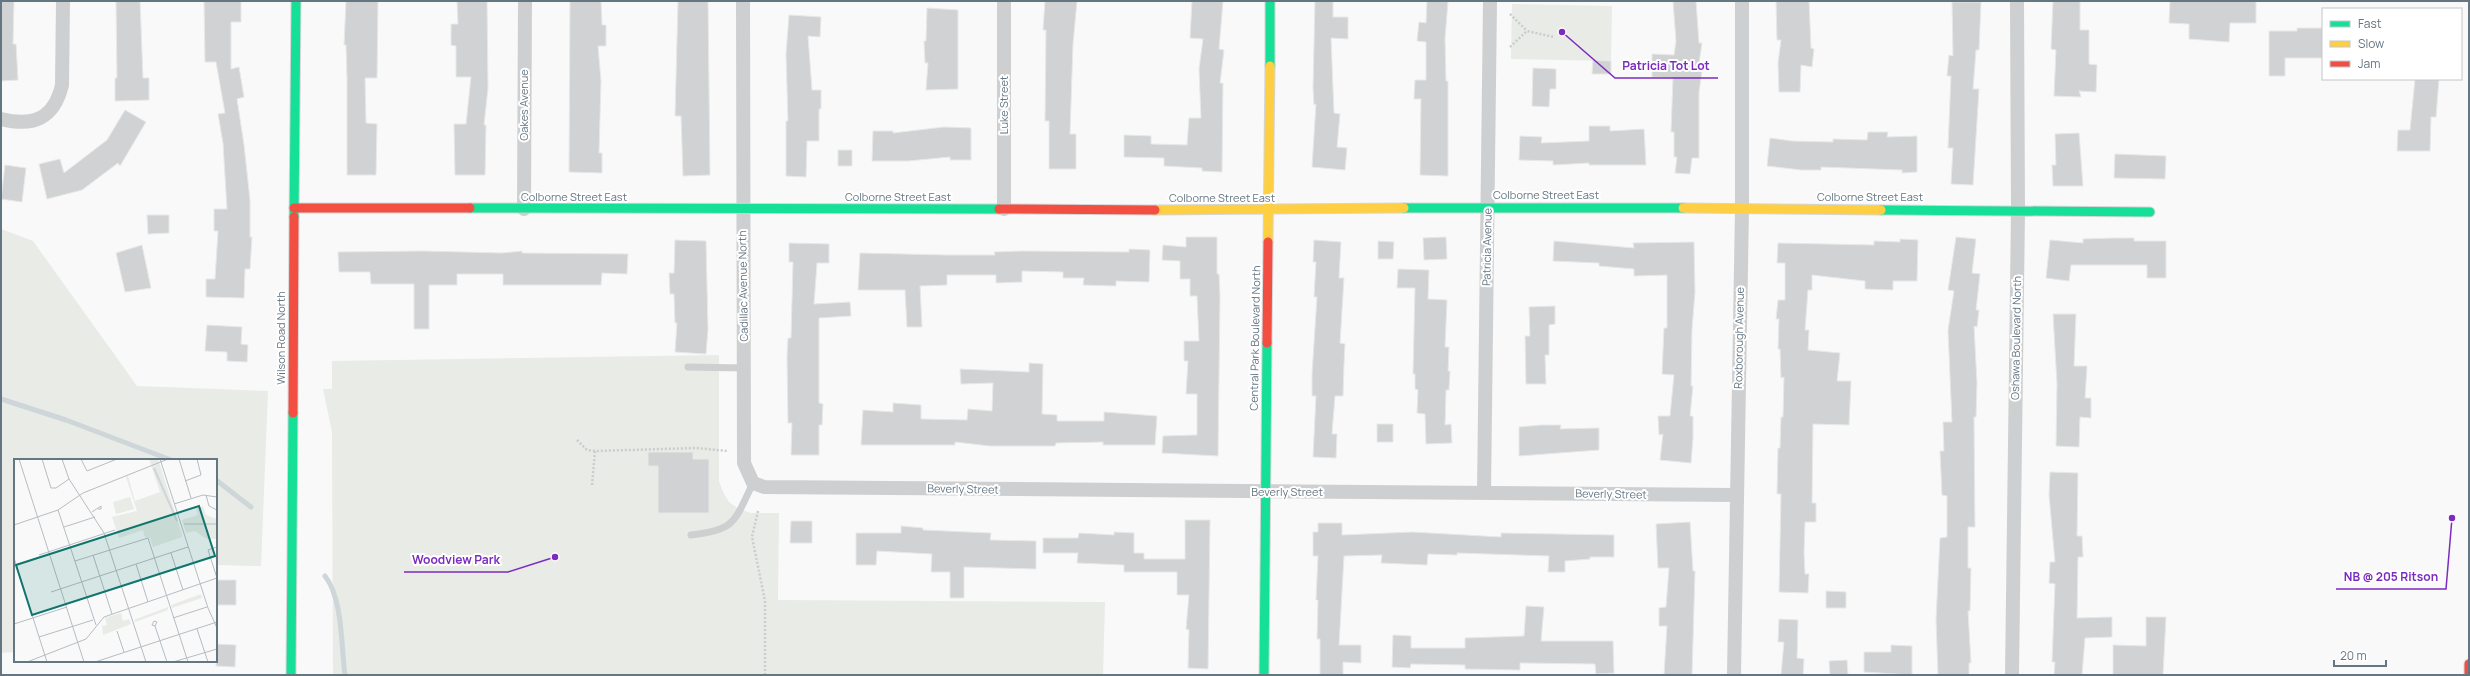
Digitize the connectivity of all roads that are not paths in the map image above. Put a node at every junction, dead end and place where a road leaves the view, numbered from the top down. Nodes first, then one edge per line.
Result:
1 (63, 1) edge
2 (296, 1) edge
3 (525, 1) edge
4 (742, 1) edge
5 (1004, 1) edge
6 (1270, 1) edge
7 (1490, 1) edge
8 (1742, 1) edge
9 (2017, 1) edge
10 (1, 120) edge
11 (1488, 206) junction
12 (294, 208) junction
13 (742, 208) junction
14 (524, 209) junction
15 (1004, 209) junction
16 (1742, 209) junction
17 (1270, 210) junction
18 (2018, 211) junction
19 (2150, 212) dead end
20 (688, 367) dead end
21 (744, 368) junction
22 (753, 483) junction
23 (1264, 492) junction
24 (1484, 493) junction
25 (1736, 495) junction
26 (691, 535) dead end
27 (2469, 664) edge
28 (291, 675) edge
29 (1264, 675) edge
30 (1734, 675) edge
31 (2012, 675) edge
32 (2469, 675) edge

1 - 10 street
2 - 12 street, Wilson Road North
3 - 14 street, Oakes Avenue
4 - 13 street, Cadillac Avenue North
5 - 15 street, Luke Street
6 - 17 street, Central Park Boulevard North
7 - 11 street, Patricia Avenue
8 - 16 street, Roxborough Avenue
9 - 18 street, Oshawa Boulevard North
11 - 16 street, Colborne Street East
11 - 17 street, Colborne Street East
11 - 24 street, Patricia Avenue
12 - 14 street, Colborne Street East
12 - 28 street, Wilson Road North
13 - 14 street, Colborne Street East
13 - 15 street, Colborne Street East
13 - 21 street, Cadillac Avenue North
15 - 17 street, Colborne Street East
16 - 18 street, Colborne Street East
16 - 25 street, Roxborough Avenue
17 - 23 street, Central Park Boulevard North
18 - 19 street, Colborne Street East
18 - 31 street, Oshawa Boulevard North
20 - 21 lane
21 - 22 street, Cadillac Avenue North
22 - 23 street, Beverly Street
22 - 26 lane
23 - 24 street, Beverly Street
23 - 29 street, Central Park Boulevard North
24 - 25 street, Beverly Street
25 - 30 street, Roxborough Avenue
27 - 32 street

